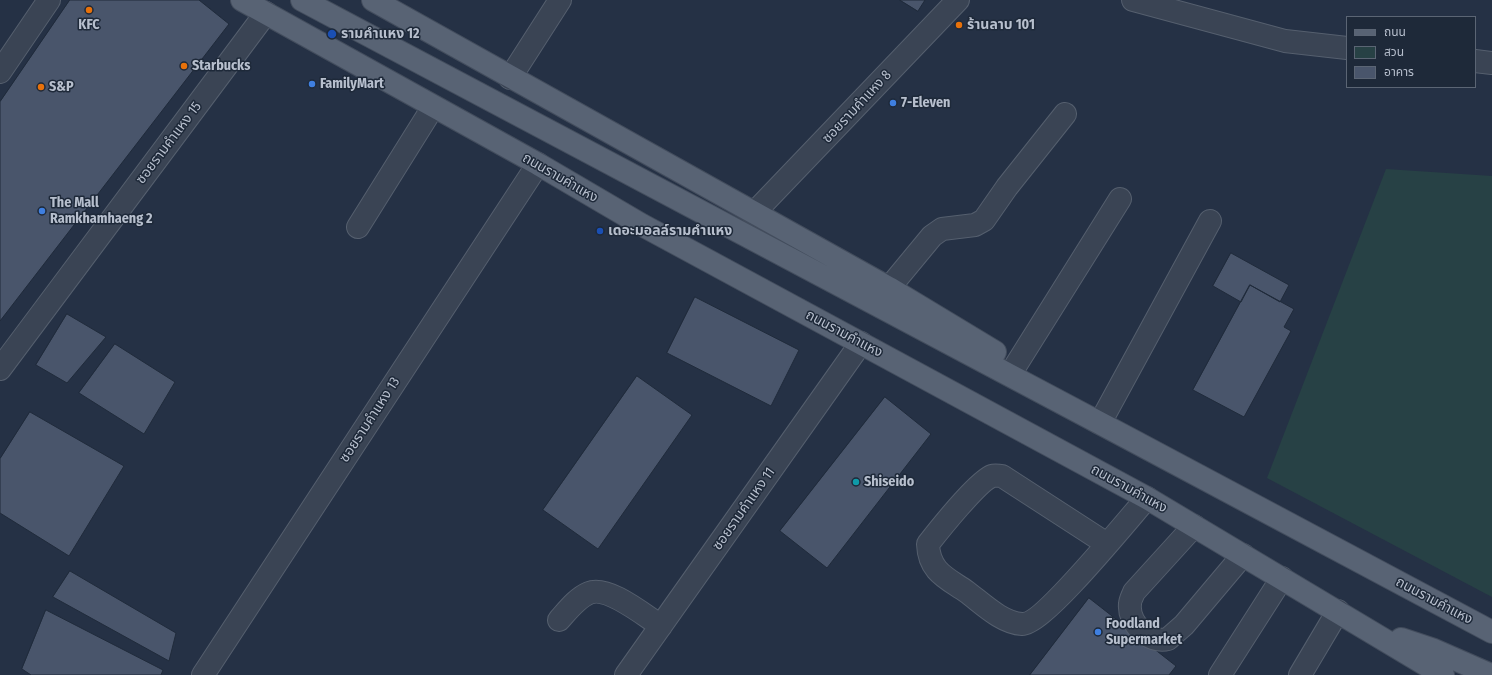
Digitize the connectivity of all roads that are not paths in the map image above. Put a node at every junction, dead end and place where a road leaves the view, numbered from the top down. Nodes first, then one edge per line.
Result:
1 (49, 0) edge
2 (242, 0) edge
3 (302, 0) edge
4 (373, 0) edge
5 (560, 0) edge
6 (958, 0) edge
7 (1133, 0) edge
8 (266, 13) junction
9 (1346, 48) edge
10 (1476, 61) edge
11 (1492, 63) edge
12 (0, 72) edge
13 (510, 78) junction
14 (433, 107) junction
15 (1065, 114) dead end
16 (538, 164) junction
17 (1120, 199) dead end
18 (755, 212) junction
19 (1210, 221) dead end
20 (358, 227) dead end
21 (889, 288) junction
22 (861, 343) junction
23 (1016, 365) junction
24 (0, 369) edge
25 (1079, 411) junction
26 (1100, 422) junction
27 (1147, 498) junction
28 (1194, 526) junction
29 (1107, 544) junction
30 (1243, 555) junction
31 (1282, 578) junction
32 (1338, 611) junction
33 (559, 620) dead end
34 (1357, 623) junction
35 (661, 626) junction
36 (1492, 632) edge
37 (203, 675) edge
38 (626, 675) edge
39 (1220, 675) edge
40 (1300, 675) edge
41 (1443, 675) edge
42 (1491, 675) edge

1 - 12 street
2 - 8 main road, ถนนรามคำแหง
3 - 25 main road, ถนนรามคำแหง
4 - 13 main road, ถนนรามคำแหง
5 - 13 street
6 - 18 street, ซอยรามคำแหง 8
7 - 9 street
8 - 14 main road, ถนนรามคำแหง
8 - 24 street, ซอยรามคำแหง 15
10 - 11 street
13 - 18 main road, ถนนรามคำแหง
14 - 16 main road, ถนนรามคำแหง
14 - 20 street
15 - 21 street
16 - 22 main road, ถนนรามคำแหง
16 - 37 street, ซอยรามคำแหง 13
17 - 23 street
18 - 21 main road, ถนนรามคำแหง
19 - 26 street
21 - 23 main road, ถนนรามคำแหง
22 - 27 main road, ถนนรามคำแหง
22 - 35 street, ซอยรามคำแหง 11
23 - 25 main road, ถนนรามคำแหง
25 - 26 main road, ถนนรามคำแหง
26 - 36 main road, ถนนรามคำแหง
27 - 28 main road, ถนนรามคำแหง
27 - 29 street
28 - 30 main road, ถนนรามคำแหง
28 - 30 street
29 - 29 street
30 - 31 main road, ถนนรามคำแหง
31 - 32 main road, ถนนรามคำแหง
31 - 39 street
32 - 34 main road, ถนนรามคำแหง
32 - 40 street
33 - 35 street
34 - 41 main road, ถนนรามคำแหง
34 - 42 main road
35 - 38 street, ซอยรามคำแหง 11

